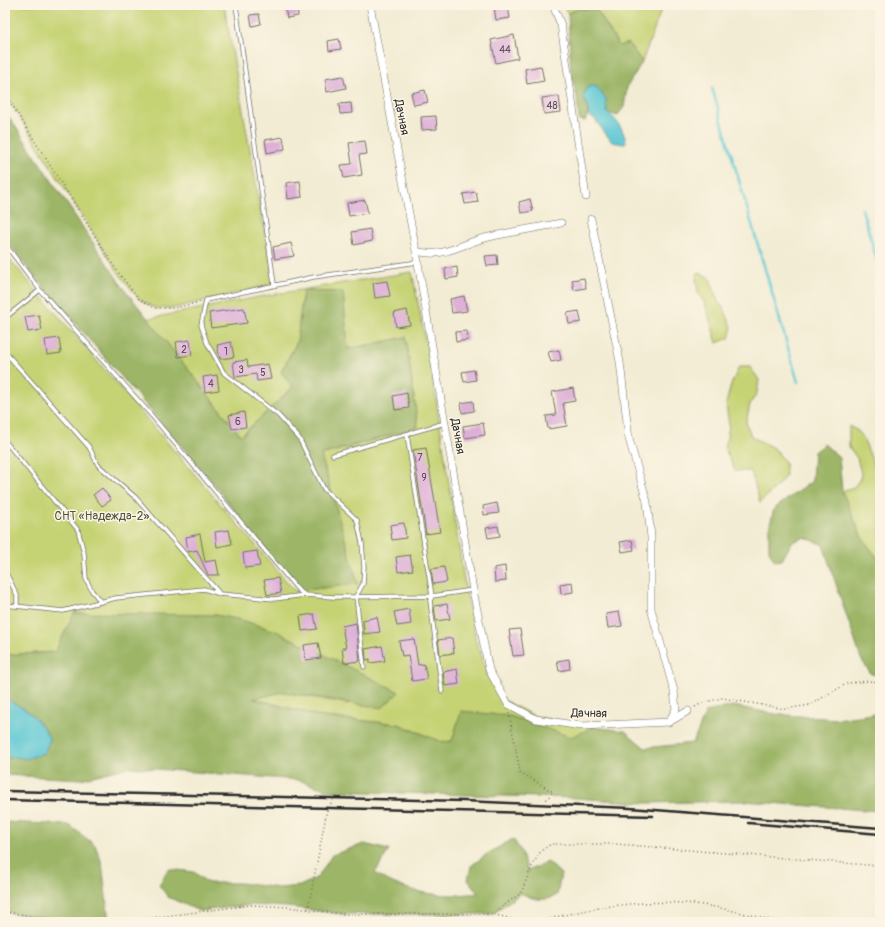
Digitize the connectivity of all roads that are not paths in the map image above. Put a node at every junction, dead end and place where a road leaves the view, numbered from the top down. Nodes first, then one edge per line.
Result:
1 (236, 5) edge
2 (370, 5) edge
3 (553, 5) edge
4 (586, 197) dead end
5 (591, 219) dead end
6 (561, 223) dead end
7 (5, 244) edge
8 (416, 251) junction
9 (418, 262) joint
10 (274, 284) junction
11 (40, 290) junction
12 (5, 318) edge
13 (5, 352) edge
14 (448, 422) junction
15 (407, 435) junction
16 (5, 442) edge
17 (333, 455) dead end
18 (5, 571) edge
19 (473, 590) junction
20 (220, 594) junction
21 (305, 595) junction
22 (356, 596) junction
23 (432, 596) junction
24 (101, 602) junction
25 (5, 605) edge
26 (17, 606) junction
27 (364, 666) dead end
28 (442, 691) dead end
29 (688, 711) road end
30 (669, 722) junction

1 - 10 lane
2 - 8 street, Дачная
3 - 4 street
5 - 30 street
6 - 8 street
7 - 11 lane
8 - 19 street, Дачная
9 - 10 lane
9 - 14 street
10 - 22 lane
11 - 12 lane
11 - 21 lane
13 - 20 lane
14 - 15 lane
14 - 19 street
15 - 17 lane
15 - 23 lane
16 - 24 lane
18 - 26 lane
19 - 23 lane
19 - 30 street, Дачная
20 - 21 lane
20 - 24 lane
21 - 22 lane
22 - 23 lane
22 - 27 lane
23 - 28 lane
24 - 26 lane
25 - 26 lane
29 - 30 street

